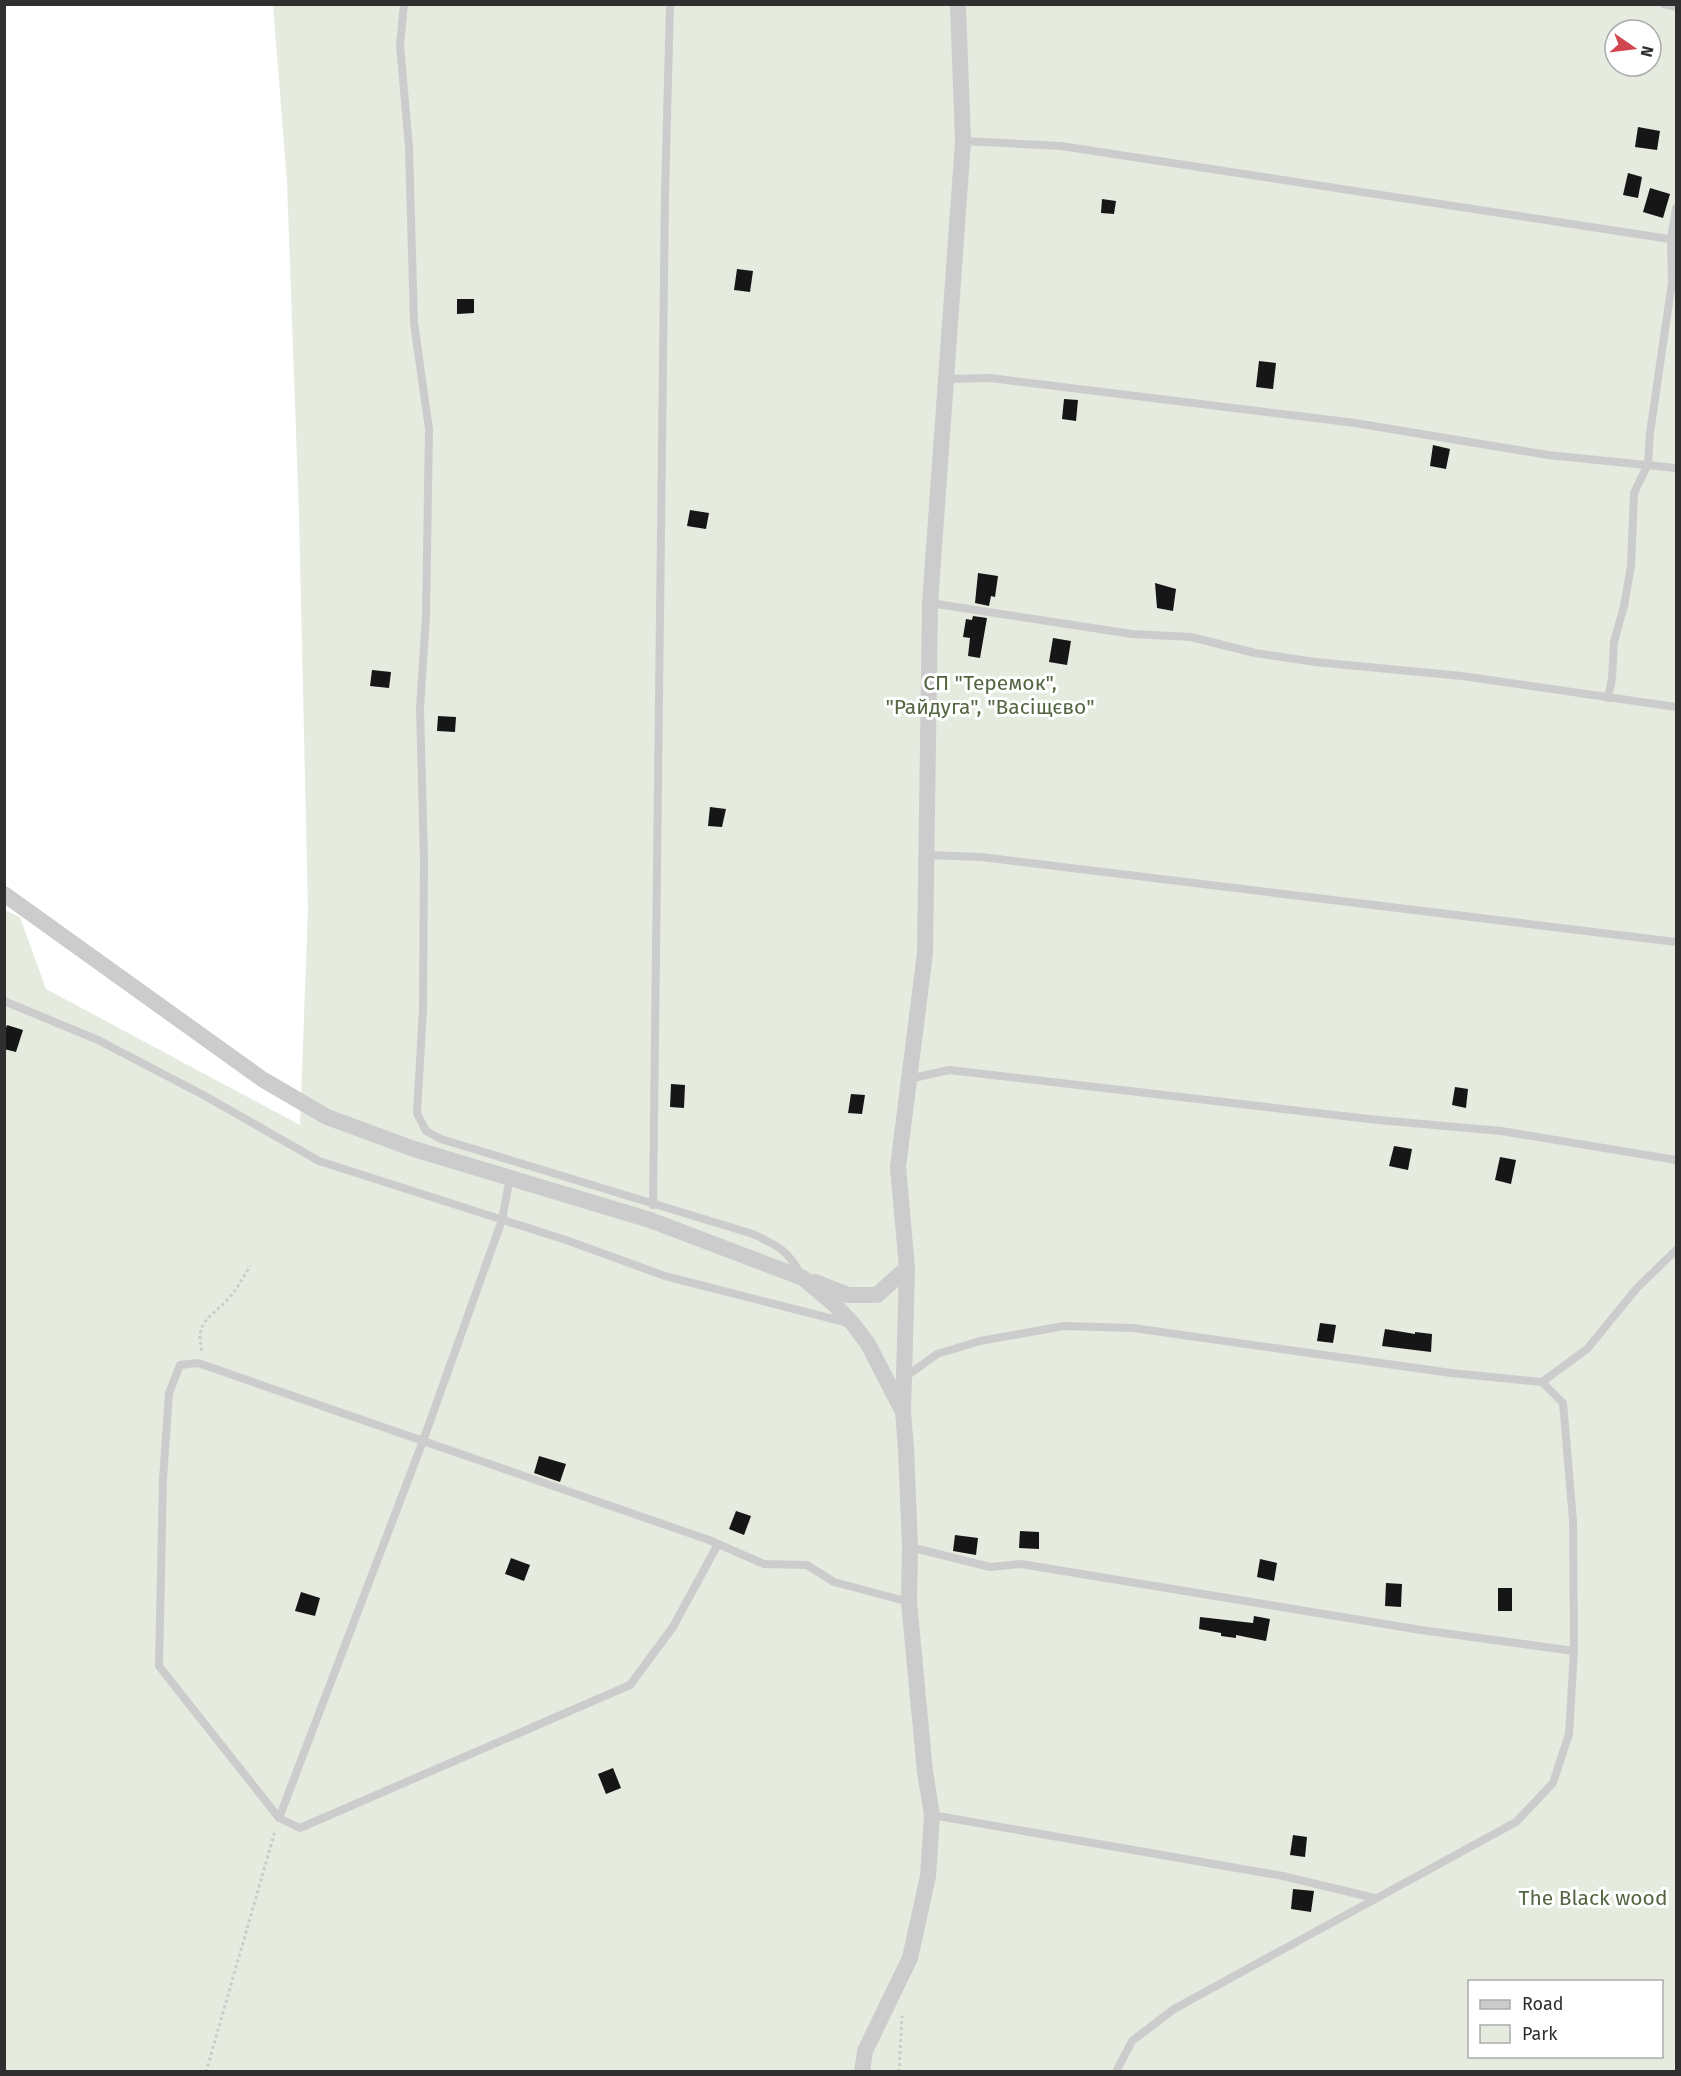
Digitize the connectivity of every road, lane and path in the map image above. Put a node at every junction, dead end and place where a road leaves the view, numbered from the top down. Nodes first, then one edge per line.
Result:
1 (404, 4) edge
2 (670, 4) edge
3 (958, 4) edge
4 (1664, 4) edge
5 (1677, 7) edge
6 (963, 141) junction
7 (1677, 208) edge
8 (1674, 240) edge
9 (945, 379) junction
10 (1648, 464) junction
11 (1677, 468) edge
12 (930, 603) junction
13 (1608, 698) junction
14 (1677, 707) edge
15 (927, 855) junction
16 (4, 894) edge
17 (1677, 942) edge
18 (4, 1001) edge
19 (909, 1079) junction
20 (1677, 1160) edge
21 (510, 1176) junction
22 (653, 1205) junction
23 (502, 1221) junction
24 (1677, 1250) edge
25 (250, 1266) dead end
26 (907, 1268) junction
27 (803, 1278) junction
28 (853, 1324) junction
29 (212, 1367) junction
30 (903, 1379) junction
31 (1542, 1382) junction
32 (903, 1411) junction
33 (423, 1441) junction
34 (718, 1544) junction
35 (910, 1547) junction
36 (909, 1602) junction
37 (1574, 1651) junction
38 (932, 1815) junction
39 (279, 1818) junction
40 (1374, 1898) junction
41 (207, 2072) edge
42 (862, 2072) edge
43 (1116, 2072) edge

1 - 22 lane
2 - 22 lane
3 - 6 street
4 - 5 lane
6 - 8 lane
6 - 9 street
7 - 8 lane
8 - 10 lane
9 - 10 lane
9 - 12 street
10 - 11 lane
10 - 13 lane
12 - 13 lane
12 - 15 street
13 - 14 lane
15 - 17 lane
15 - 19 street
16 - 21 street
18 - 23 lane
19 - 20 lane
19 - 26 street
21 - 23 lane
21 - 27 street
22 - 27 lane
23 - 28 lane
23 - 33 lane
24 - 31 lane
25 - 29 path
26 - 27 street
26 - 30 street
27 - 28 street
28 - 32 street
29 - 33 lane
29 - 39 lane
30 - 31 lane
30 - 32 street
31 - 37 lane
32 - 35 street
33 - 34 lane
33 - 39 lane
34 - 36 lane
34 - 39 lane
35 - 36 street
35 - 37 lane
36 - 38 street
37 - 40 lane
38 - 40 lane
38 - 42 street
39 - 41 path
40 - 43 lane

